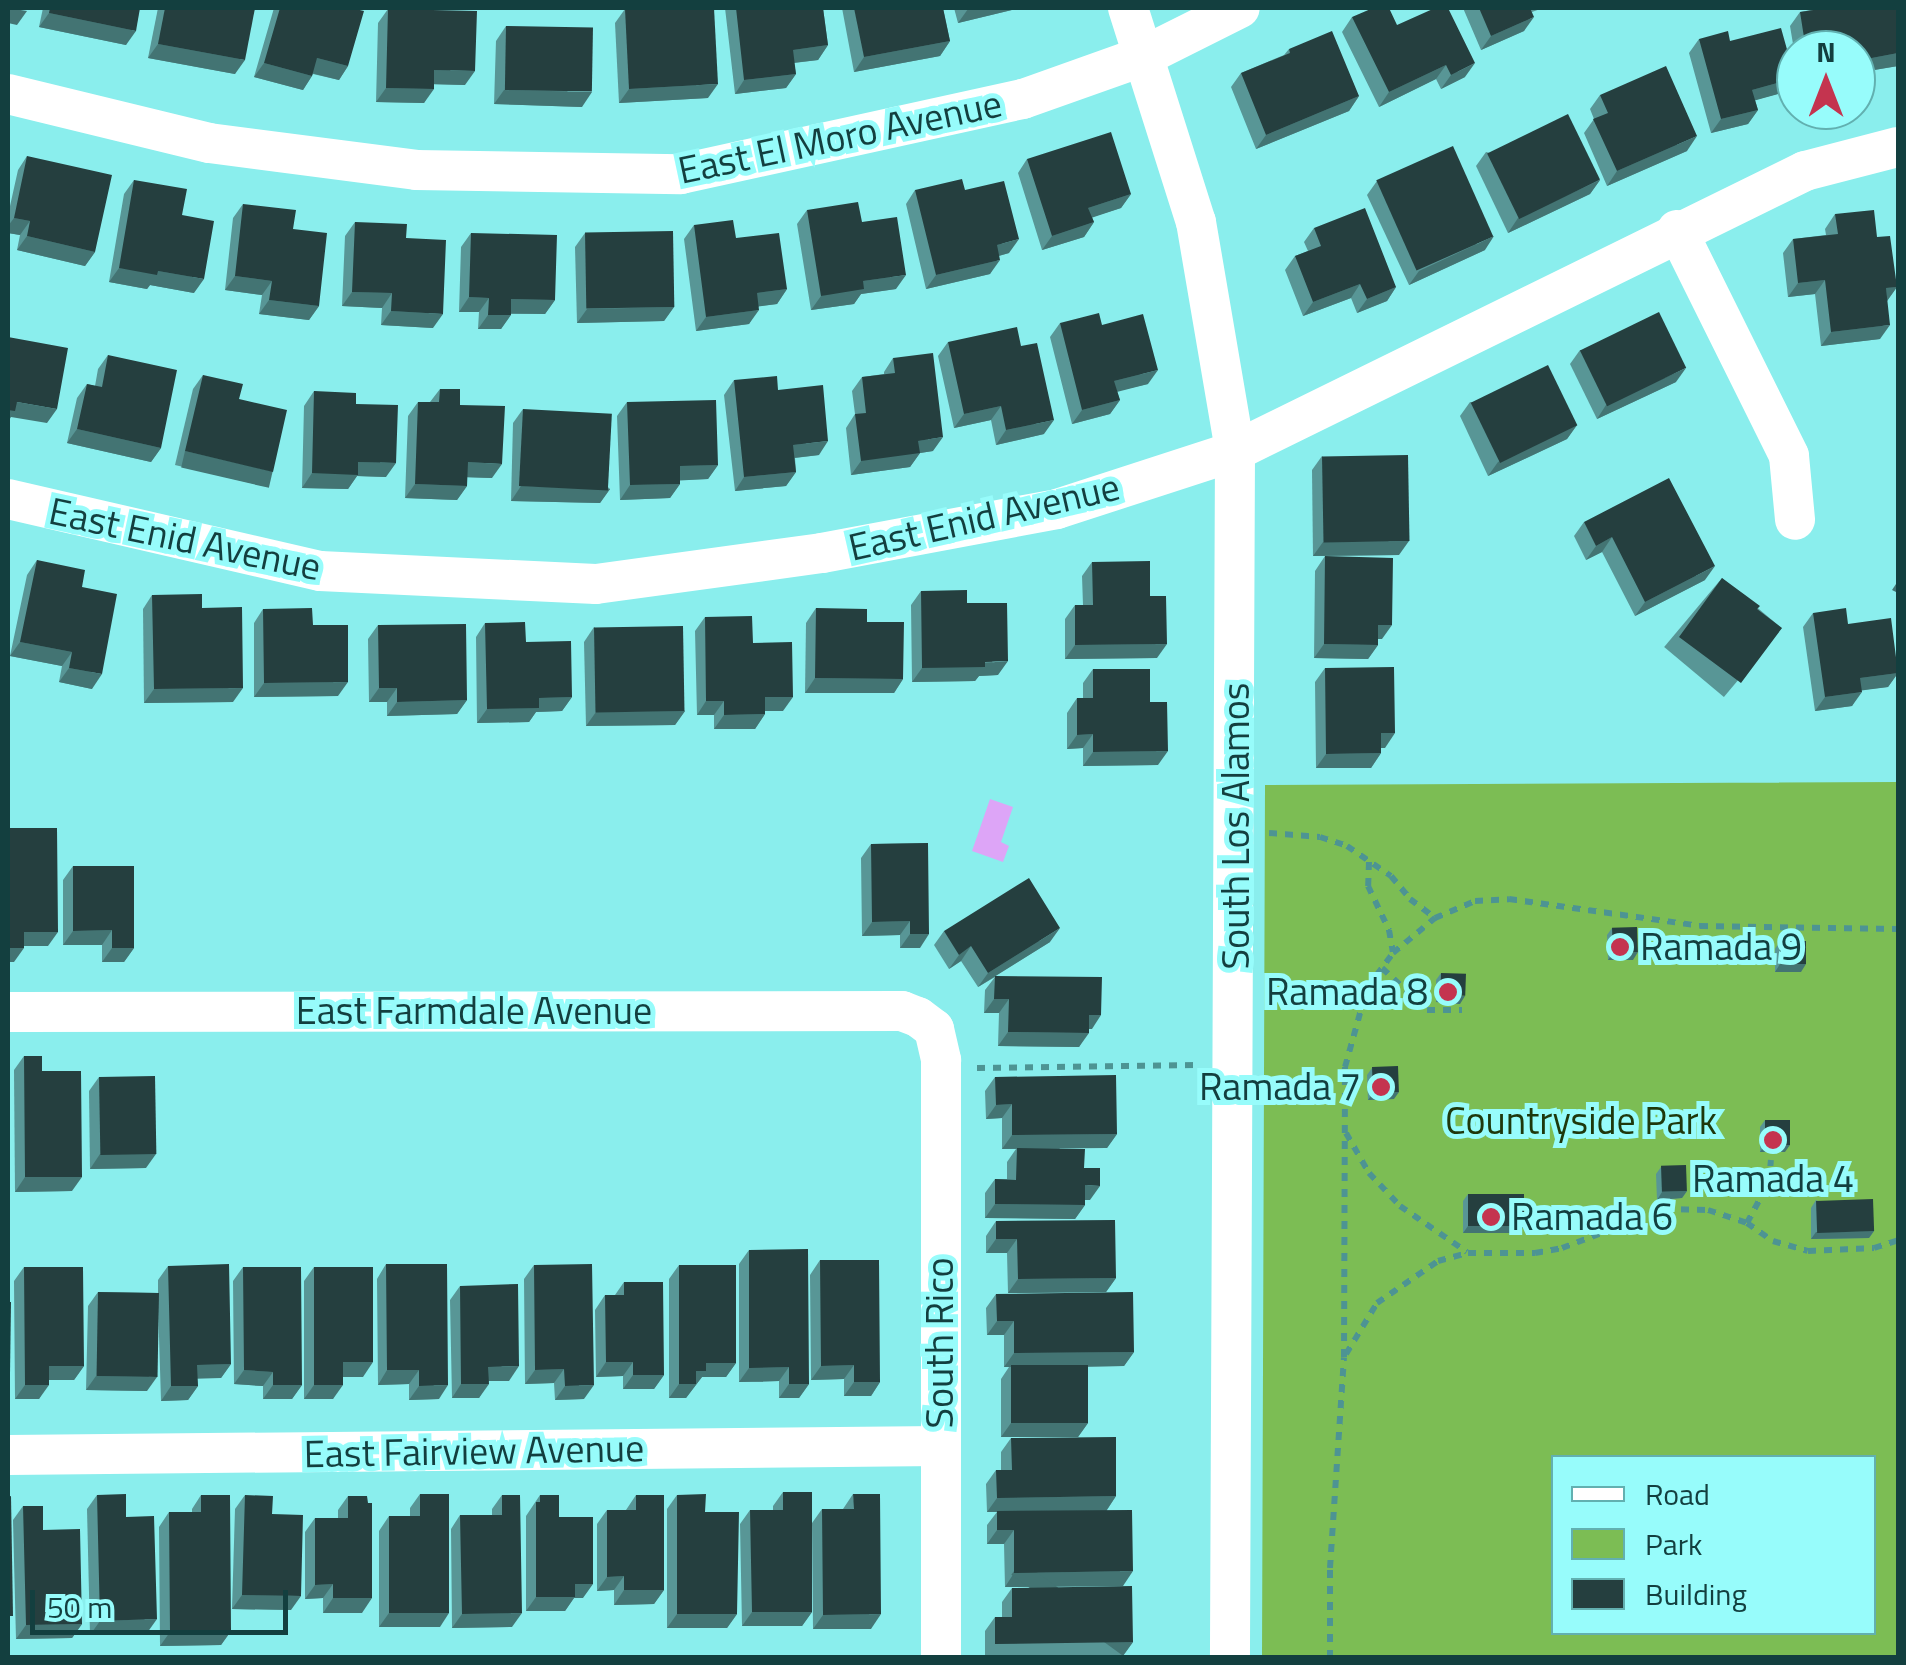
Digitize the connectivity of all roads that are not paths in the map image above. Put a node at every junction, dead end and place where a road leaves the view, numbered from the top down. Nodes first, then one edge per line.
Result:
1 (1128, 8) edge
2 (1240, 8) edge
3 (1144, 56) junction
4 (8, 94) edge
5 (1898, 147) edge
6 (1677, 230) junction
7 (1235, 451) junction
8 (8, 500) edge
9 (1796, 520) dead end
10 (8, 1012) edge
11 (934, 1030) joint
12 (940, 1446) junction
13 (8, 1455) edge
14 (941, 1658) edge
15 (1230, 1658) edge

1 - 3 street, South Los Alamos
2 - 3 street, East El Moro Avenue
3 - 4 street, East El Moro Avenue
3 - 7 street, South Los Alamos
5 - 6 street, East Enid Avenue
6 - 7 street, East Enid Avenue
6 - 9 street
7 - 8 street, East Enid Avenue
7 - 15 street, South Los Alamos
10 - 11 street, East Farmdale Avenue
11 - 12 street, South Rico
12 - 13 street, East Fairview Avenue
12 - 14 street, South Rico

